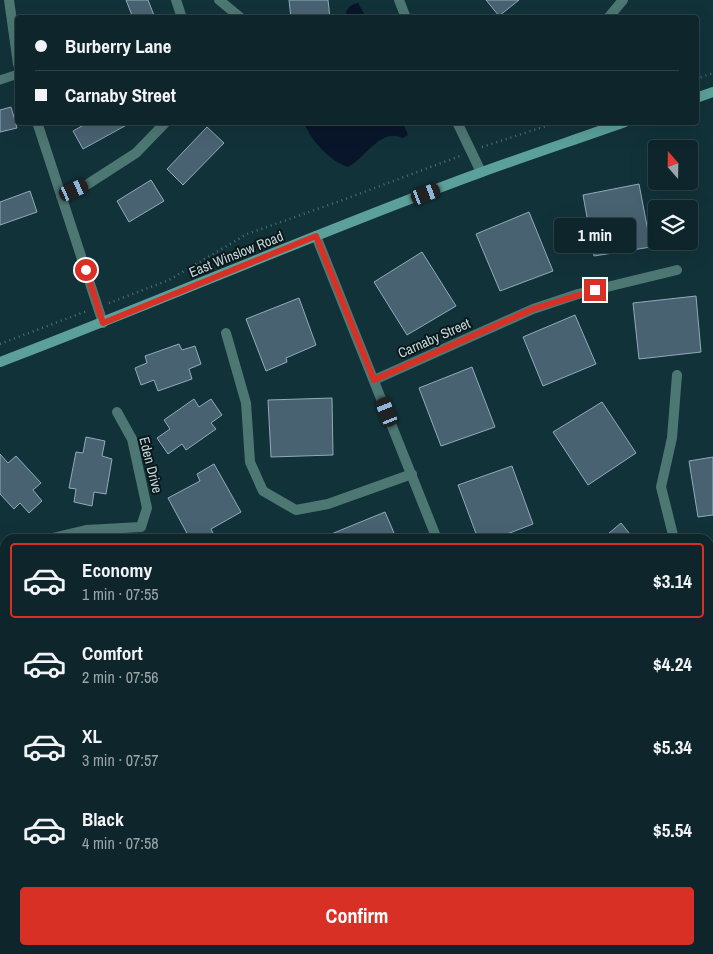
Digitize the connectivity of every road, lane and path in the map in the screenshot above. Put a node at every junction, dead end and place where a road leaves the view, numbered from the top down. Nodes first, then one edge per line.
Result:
1 (9, 0) edge
2 (176, 0) edge
3 (219, 0) edge
4 (399, 0) edge
5 (623, 0) edge
6 (181, 15) edge
7 (237, 15) edge
8 (405, 15) edge
9 (610, 15) edge
10 (15, 45) edge
11 (713, 74) edge
12 (15, 75) edge
13 (699, 78) edge
14 (0, 80) edge
15 (713, 92) edge
16 (699, 97) edge
17 (38, 125) edge
18 (163, 125) edge
19 (458, 125) edge
20 (549, 125) edge
21 (616, 125) edge
22 (471, 152) junction
23 (481, 172) junction
24 (61, 196) junction
25 (316, 236) junction
26 (677, 270) dead end
27 (98, 307) junction
28 (103, 323) junction
29 (226, 334) dead end
30 (0, 344) edge
31 (0, 362) edge
32 (677, 375) dead end
33 (374, 380) junction
34 (117, 412) dead end
35 (412, 474) junction
36 (69, 534) edge
37 (435, 534) edge
38 (673, 534) edge

1 - 10 street
2 - 6 street
3 - 7 street
4 - 8 street
5 - 9 street
11 - 13 path
12 - 14 lane
15 - 16 main road
17 - 24 street
18 - 24 street
19 - 22 street
20 - 22 path
21 - 23 main road, East Winslow Road
22 - 23 street
22 - 27 path
23 - 25 main road, East Winslow Road
24 - 27 street
25 - 28 main road, East Winslow Road
25 - 33 street
26 - 33 street, Carnaby Street
27 - 28 street
27 - 30 path
28 - 31 main road, East Winslow Road
29 - 35 street
32 - 38 street
33 - 35 street
34 - 36 street, Eden Drive
35 - 37 street

